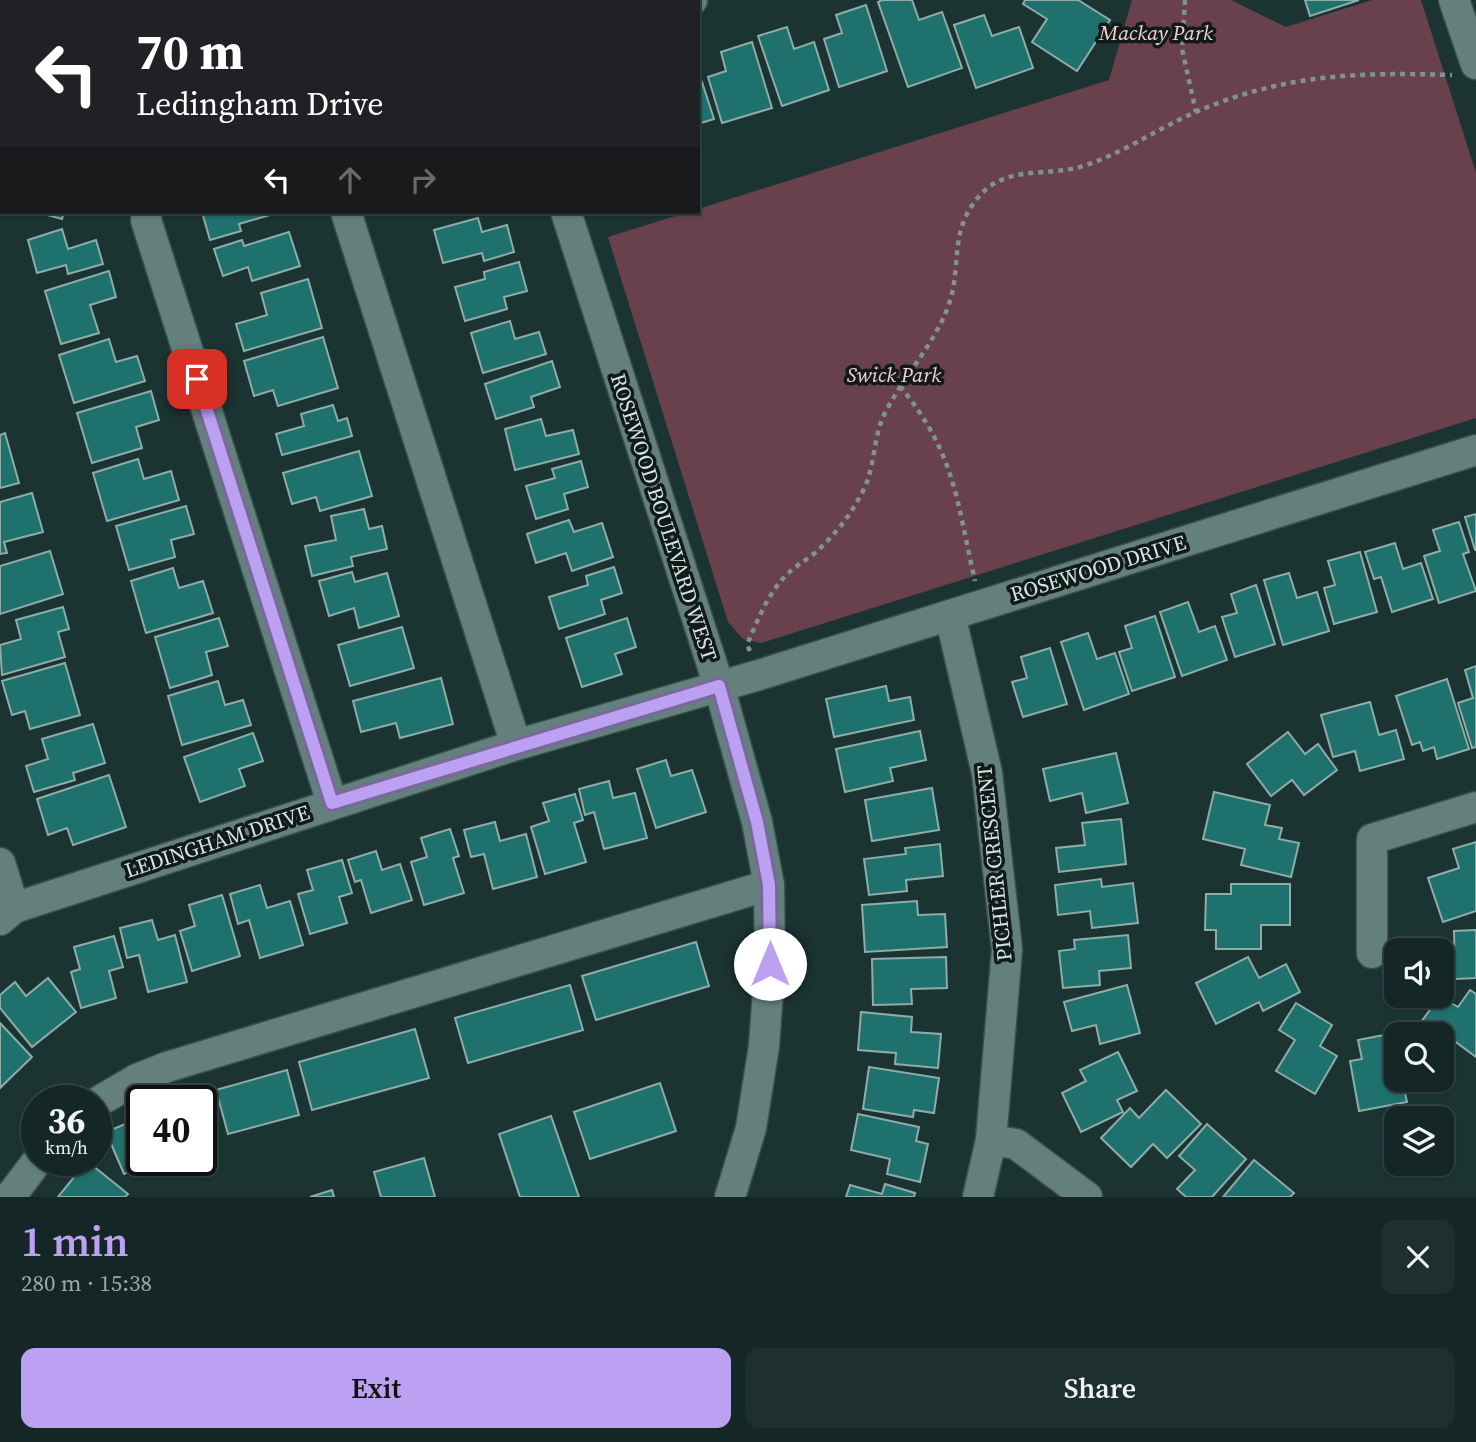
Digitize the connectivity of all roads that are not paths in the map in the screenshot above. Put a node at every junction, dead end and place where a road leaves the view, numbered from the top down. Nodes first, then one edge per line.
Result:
1 (1454, 0) edge
2 (1466, 70) edge
3 (147, 214) edge
4 (347, 214) edge
5 (567, 214) edge
6 (1476, 450) edge
7 (950, 615) junction
8 (719, 686) junction
9 (516, 745) junction
10 (332, 803) junction
11 (1476, 807) edge
12 (0, 863) edge
13 (769, 885) junction
14 (7, 914) edge
15 (1372, 953) dead end
16 (112, 1094) edge
17 (991, 1140) junction
18 (26, 1176) edge
19 (10, 1197) edge
20 (730, 1197) edge
21 (978, 1197) edge
22 (1087, 1197) edge

1 - 2 street
3 - 10 street
4 - 9 street
5 - 8 street, ROSEWOOD BOULEVARD WEST
6 - 7 street, ROSEWOOD DRIVE
7 - 8 street, ROSEWOOD DRIVE
7 - 17 street, PICHLER CRESCENT
8 - 9 street, LEDINGHAM DRIVE
8 - 13 street, ROSEWOOD BOULEVARD WEST
9 - 10 street, LEDINGHAM DRIVE
10 - 14 street, LEDINGHAM DRIVE
11 - 15 street
12 - 14 street
13 - 16 street
13 - 20 street, ROSEWOOD BOULEVARD WEST
17 - 21 street, PICHLER CRESCENT
17 - 22 street
18 - 19 street

